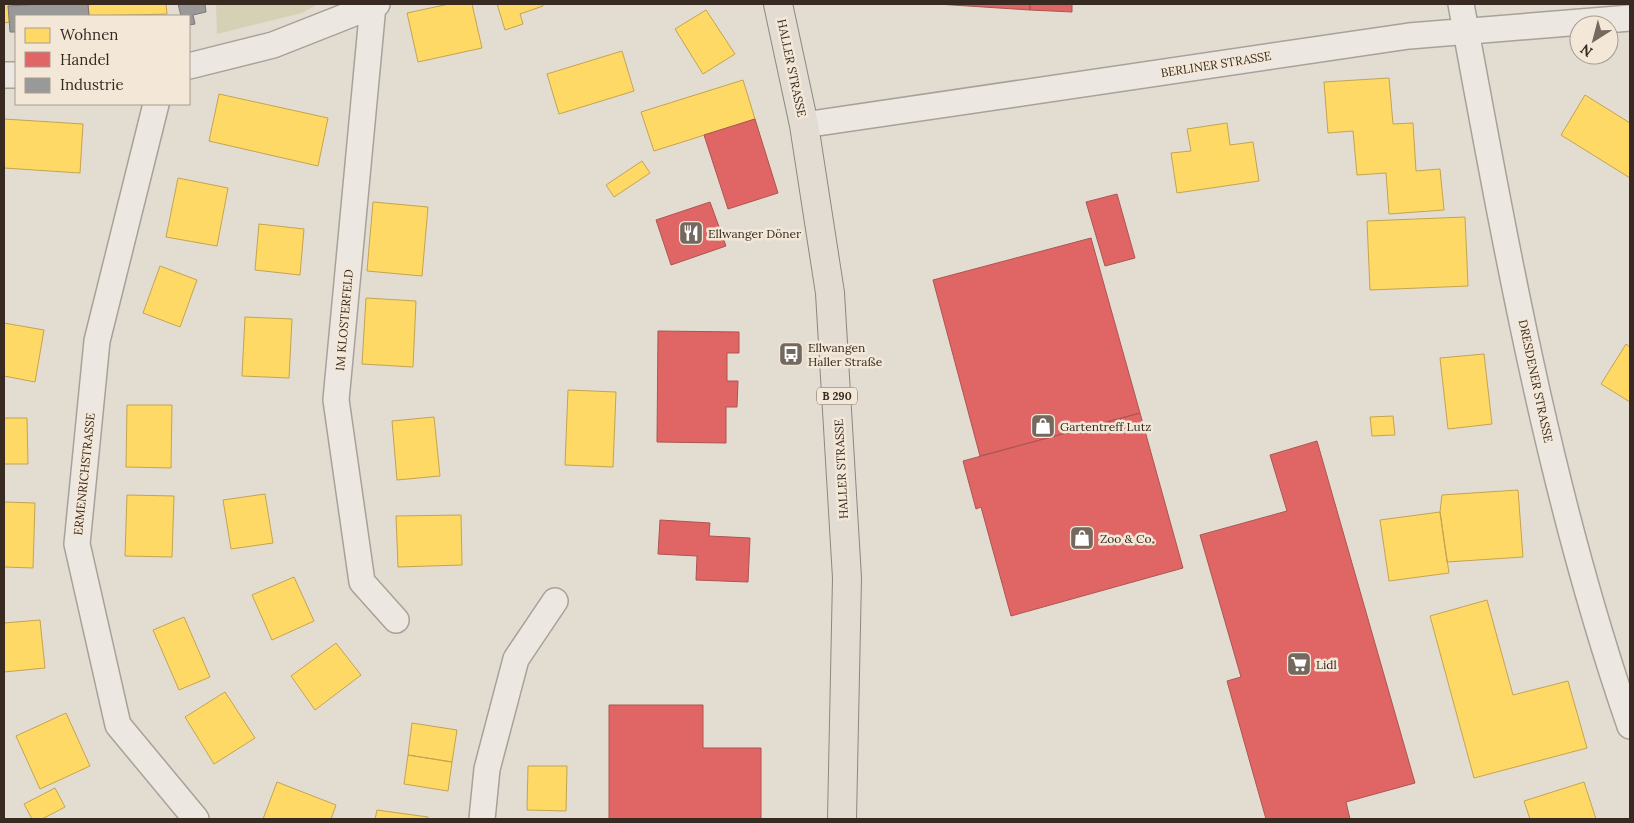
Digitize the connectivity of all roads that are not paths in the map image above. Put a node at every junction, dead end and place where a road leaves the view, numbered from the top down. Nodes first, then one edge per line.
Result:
1 (778, 4) edge
2 (1461, 4) edge
3 (375, 5) edge
4 (1630, 18) edge
5 (1466, 30) junction
6 (190, 66) edge
7 (156, 105) edge
8 (804, 125) junction
9 (555, 601) dead end
10 (396, 620) dead end
11 (1630, 726) edge
12 (196, 819) edge
13 (482, 819) edge
14 (842, 819) edge

1 - 8 main road, HALLER STRASSE / B 290
2 - 5 street, DRESDENER STRASSE
3 - 6 street
3 - 10 street, IM KLOSTERFELD
4 - 5 street, BERLINER STRASSE
5 - 8 street, BERLINER STRASSE
5 - 11 street, DRESDENER STRASSE
7 - 12 street, ERMENRICHSTRASSE
8 - 14 main road, HALLER STRASSE / B 290
9 - 13 street

